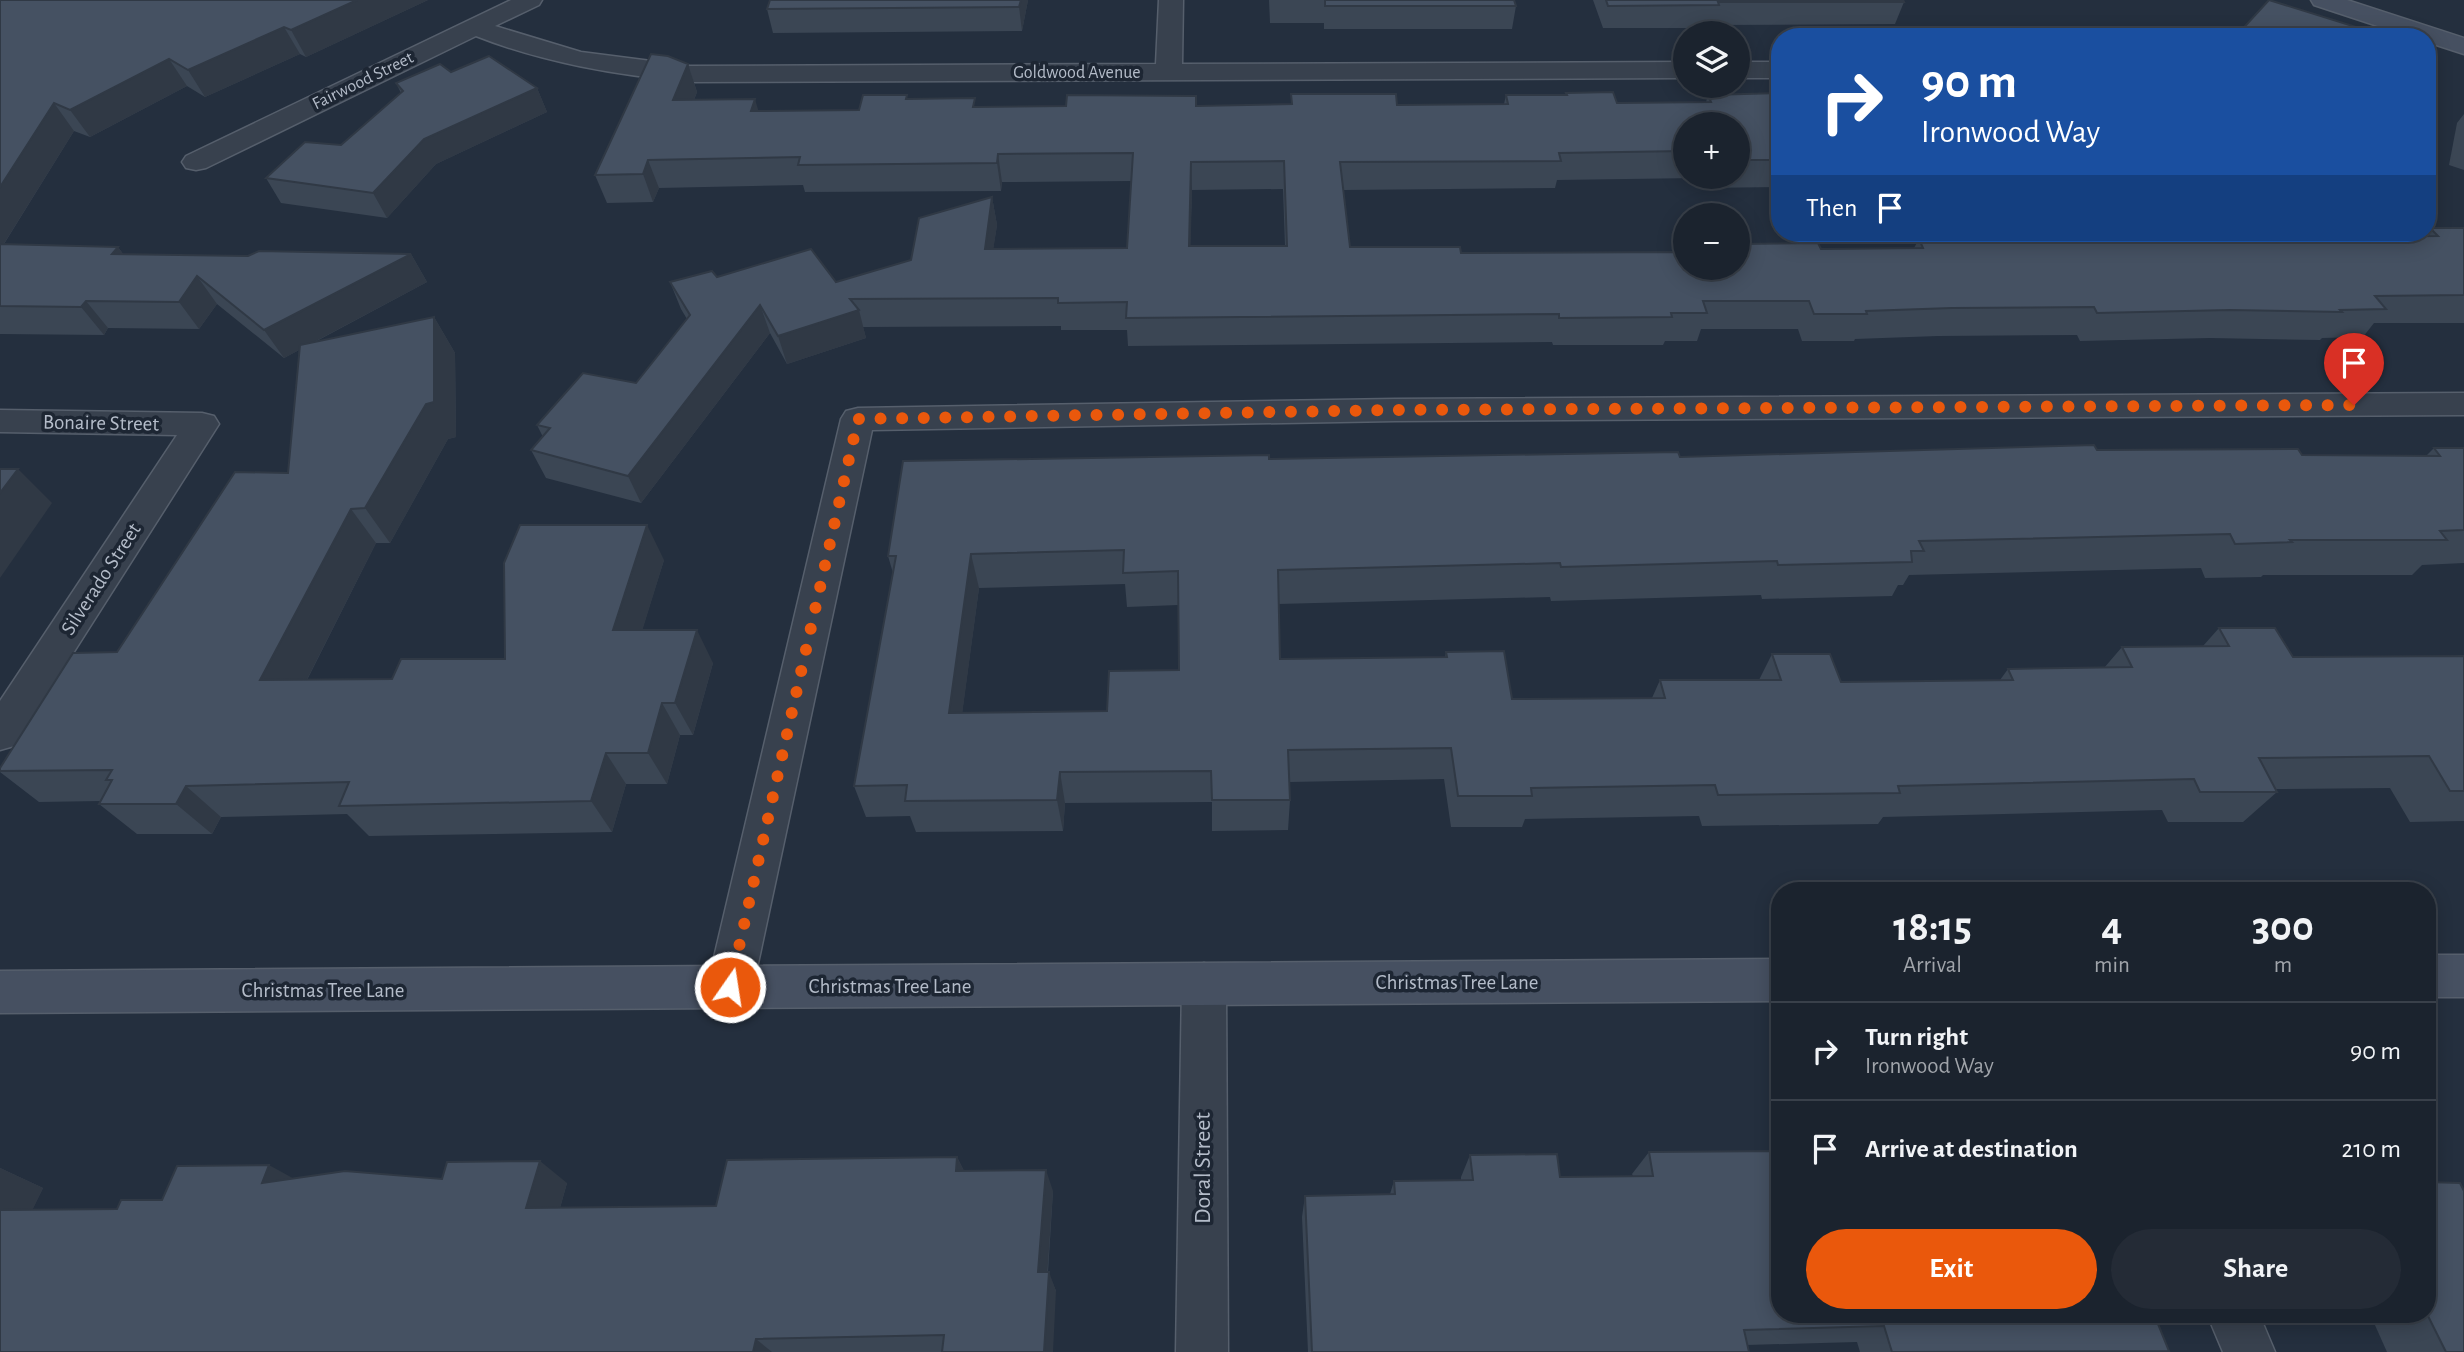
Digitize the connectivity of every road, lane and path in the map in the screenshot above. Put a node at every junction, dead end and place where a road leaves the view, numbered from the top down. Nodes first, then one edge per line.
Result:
1 (530, 0) edge
2 (1171, 0) edge
3 (2323, 0) edge
4 (475, 27) junction
5 (2409, 28) edge
6 (2436, 37) edge
7 (2464, 46) edge
8 (1673, 70) edge
9 (1750, 70) edge
10 (1771, 70) edge
11 (1169, 73) junction
12 (196, 162) dead end
13 (2464, 404) edge
14 (0, 421) edge
15 (202, 424) joint
16 (0, 734) edge
17 (2436, 976) edge
18 (2464, 976) edge
19 (1771, 980) edge
20 (1204, 984) junction
21 (730, 987) junction
22 (0, 992) edge
23 (2237, 1323) edge
24 (1202, 1352) edge
25 (2249, 1352) edge

1 - 4 street, Fairwood Street
2 - 11 street
3 - 5 street
4 - 11 street, Goldwood Avenue
4 - 12 street, Fairwood Street
6 - 7 street
8 - 11 street, Goldwood Avenue
9 - 10 street
13 - 21 street
14 - 15 street, Bonaire Street
15 - 16 street, Silverado Street
17 - 18 street
19 - 20 street, Christmas Tree Lane
20 - 21 street, Christmas Tree Lane
20 - 24 street, Doral Street
21 - 22 street, Christmas Tree Lane
23 - 25 street

